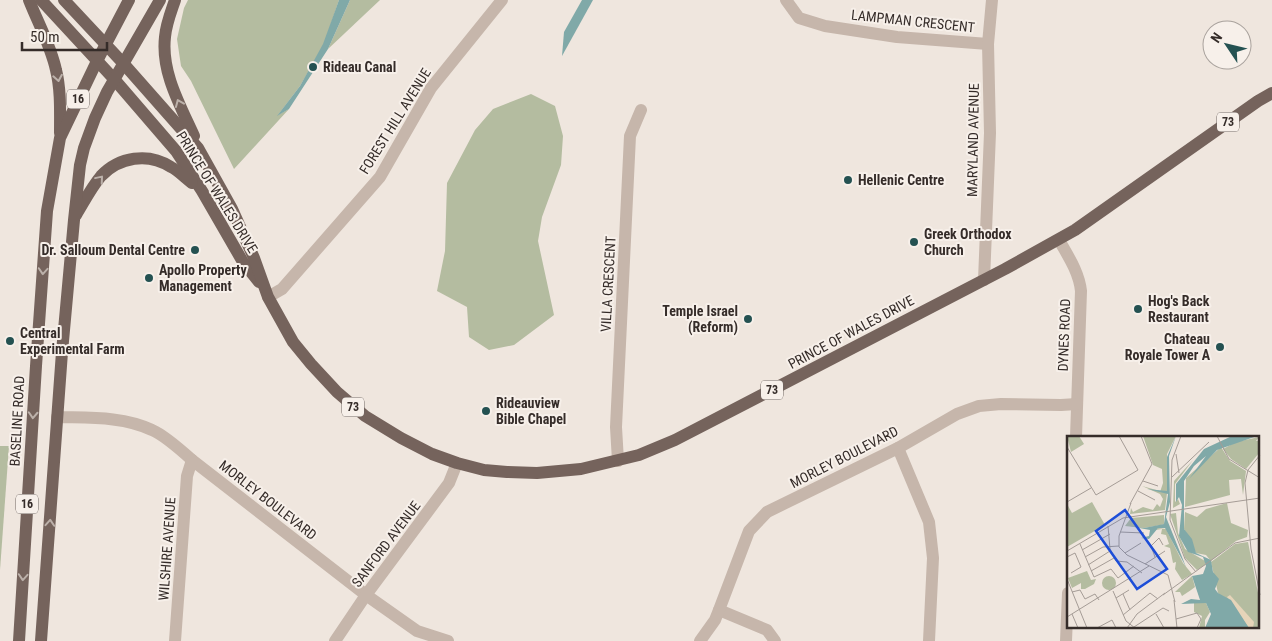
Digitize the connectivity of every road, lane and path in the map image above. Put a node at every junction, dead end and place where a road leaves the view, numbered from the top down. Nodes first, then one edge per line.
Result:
1 (29, 0) edge
2 (41, 0) edge
3 (64, 0) edge
4 (129, 0) edge
5 (160, 0) edge
6 (175, 0) edge
7 (502, 0) edge
8 (786, 0) edge
9 (992, 0) edge
10 (988, 44) junction
11 (106, 45) junction
12 (97, 61) junction
13 (123, 63) junction
14 (114, 79) junction
15 (1272, 93) edge
16 (641, 110) dead end
17 (60, 138) junction
18 (198, 148) junction
19 (202, 191) junction
20 (232, 209) junction
21 (216, 218) junction
22 (74, 220) junction
23 (1059, 240) junction
24 (984, 280) junction
25 (266, 293) junction
26 (1076, 404) junction
27 (57, 417) junction
28 (1076, 436) edge
29 (898, 448) junction
30 (192, 460) junction
31 (618, 461) junction
32 (457, 464) junction
33 (366, 595) junction
34 (719, 610) junction
35 (1067, 617) edge
36 (19, 641) edge
37 (42, 641) edge
38 (175, 641) edge
39 (336, 641) edge
40 (448, 641) edge
41 (700, 641) edge
42 (775, 641) edge
43 (929, 641) edge
44 (1066, 641) edge

1 -> 17 main road
2 - 12 main road, PRINCE OF WALES DRIVE / 73
3 - 11 main road, PRINCE OF WALES DRIVE / 73
4 - 11 main road, 16
5 - 13 main road, 16
18 -> 6 main road
7 - 25 street, FOREST HILL AVENUE
8 - 10 street, LAMPMAN CRESCENT
9 - 10 street, MARYLAND AVENUE
10 - 24 street, MARYLAND AVENUE
11 - 12 main road, 16
11 - 13 main road, PRINCE OF WALES DRIVE / 73
12 - 14 main road, PRINCE OF WALES DRIVE / 73
12 - 17 main road, BASELINE ROAD / 16
13 - 14 main road, 16
13 - 18 main road, PRINCE OF WALES DRIVE / 73
14 - 19 main road, PRINCE OF WALES DRIVE / 73
14 - 22 main road, 16
15 - 23 main road, PRINCE OF WALES DRIVE / 73
16 - 31 street, VILLA CRESCENT
17 -> 36 main road, BASELINE ROAD / 16
18 - 20 main road, PRINCE OF WALES DRIVE / 73
19 - 21 main road, PRINCE OF WALES DRIVE / 73
22 -> 19 main road
20 - 21 main road
20 - 25 main road, PRINCE OF WALES DRIVE / 73
21 - 25 main road, PRINCE OF WALES DRIVE / 73
22 - 27 main road, 16
23 - 24 main road, PRINCE OF WALES DRIVE / 73
23 - 26 street, DYNES ROAD
24 - 31 main road, PRINCE OF WALES DRIVE / 73
25 - 32 main road, PRINCE OF WALES DRIVE / 73
26 - 28 street, DYNES ROAD
26 - 29 street, MORLEY BOULEVARD
27 - 30 street, MORLEY BOULEVARD
37 -> 27 main road, 16
29 - 34 street, MORLEY BOULEVARD
29 - 43 street
30 - 33 street, MORLEY BOULEVARD
30 - 38 street, WILSHIRE AVENUE
31 - 32 main road, PRINCE OF WALES DRIVE / 73
32 - 33 street, SANFORD AVENUE
33 - 39 street, SANFORD AVENUE
33 - 40 street, MORLEY BOULEVARD
34 - 41 street, MORLEY BOULEVARD
34 - 42 street
35 - 44 street

